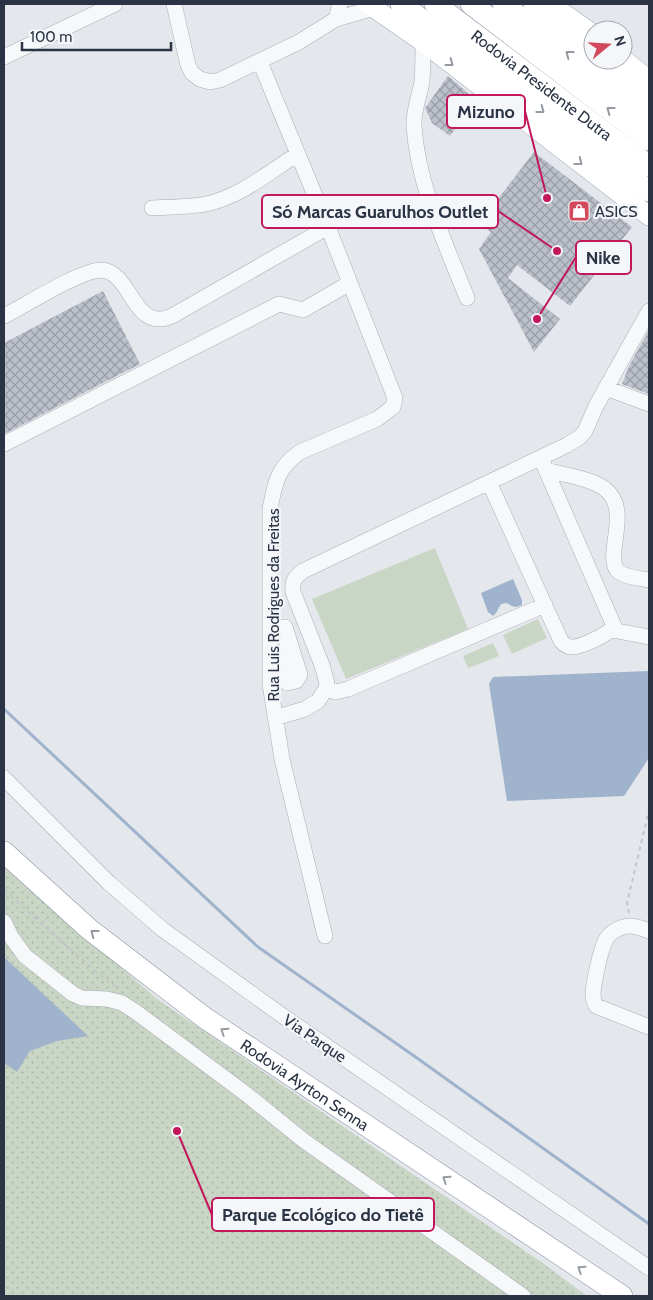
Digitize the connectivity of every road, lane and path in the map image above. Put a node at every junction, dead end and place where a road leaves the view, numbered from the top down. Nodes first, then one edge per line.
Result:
1 (114, 4) edge
2 (174, 4) edge
3 (340, 4) edge
4 (401, 4) edge
5 (435, 4) edge
6 (471, 4) edge
7 (503, 4) edge
8 (534, 4) edge
9 (550, 4) edge
10 (371, 6) edge
11 (336, 19) junction
12 (583, 27) edge
13 (423, 42) junction
14 (583, 44) edge
15 (4, 56) edge
16 (260, 62) junction
17 (633, 67) edge
18 (615, 70) edge
19 (649, 80) edge
20 (649, 98) edge
21 (649, 116) edge
22 (649, 140) edge
23 (298, 154) junction
24 (649, 166) edge
25 (649, 191) edge
26 (152, 208) dead end
27 (649, 216) edge
28 (328, 227) junction
29 (350, 283) junction
30 (467, 298) dead end
31 (649, 311) edge
32 (4, 316) edge
33 (606, 388) junction
34 (649, 404) edge
35 (4, 444) edge
36 (544, 464) junction
37 (489, 482) junction
38 (615, 566) junction
39 (649, 580) edge
40 (596, 584) junction
41 (545, 605) junction
42 (612, 630) junction
43 (649, 637) edge
44 (314, 646) junction
45 (294, 654) junction
46 (326, 689) junction
47 (275, 718) junction
48 (4, 778) edge
49 (649, 810) edge
50 (4, 852) edge
51 (631, 915) dead end
52 (4, 922) edge
53 (649, 931) edge
54 (325, 936) dead end
55 (649, 1027) edge
56 (649, 1268) edge
57 (523, 1296) edge
58 (622, 1296) edge

1 - 15 street
2 - 16 street
3 - 11 street
4 -> 25 highway, Rodovia Presidente Dutra
5 - 24 highway, Rodovia Presidente Dutra
22 -> 6 highway, Rodovia Presidente Dutra
21 -> 7 highway
8 - 14 highway
9 - 12 main road
10 - 11 street
10 - 13 main road
11 - 16 street
13 -> 27 main road
13 - 30 street
16 - 23 street, Rua Luis Rodrigues da Freitas
17 - 19 main road
18 - 20 highway
23 - 26 street
23 - 28 street, Rua Luis Rodrigues da Freitas
28 - 29 street, Rua Luis Rodrigues da Freitas
28 - 32 street
29 - 35 street
29 - 47 street, Rua Luis Rodrigues da Freitas
31 - 33 street
33 - 34 street
33 - 36 street
36 - 37 street
36 - 38 street
36 - 40 street
37 - 41 street
37 - 44 street
38 - 39 street
38 - 40 street
40 - 42 street
41 - 42 street
41 - 46 street
42 - 43 street
44 - 45 street
44 - 46 street
45 - 45 street
46 - 47 street
47 - 54 street, Rua Luis Rodrigues da Freitas
48 - 56 street, Via Parque
49 - 51 path
58 -> 50 highway, Rodovia Ayrton Senna
52 - 57 street
53 - 55 street

